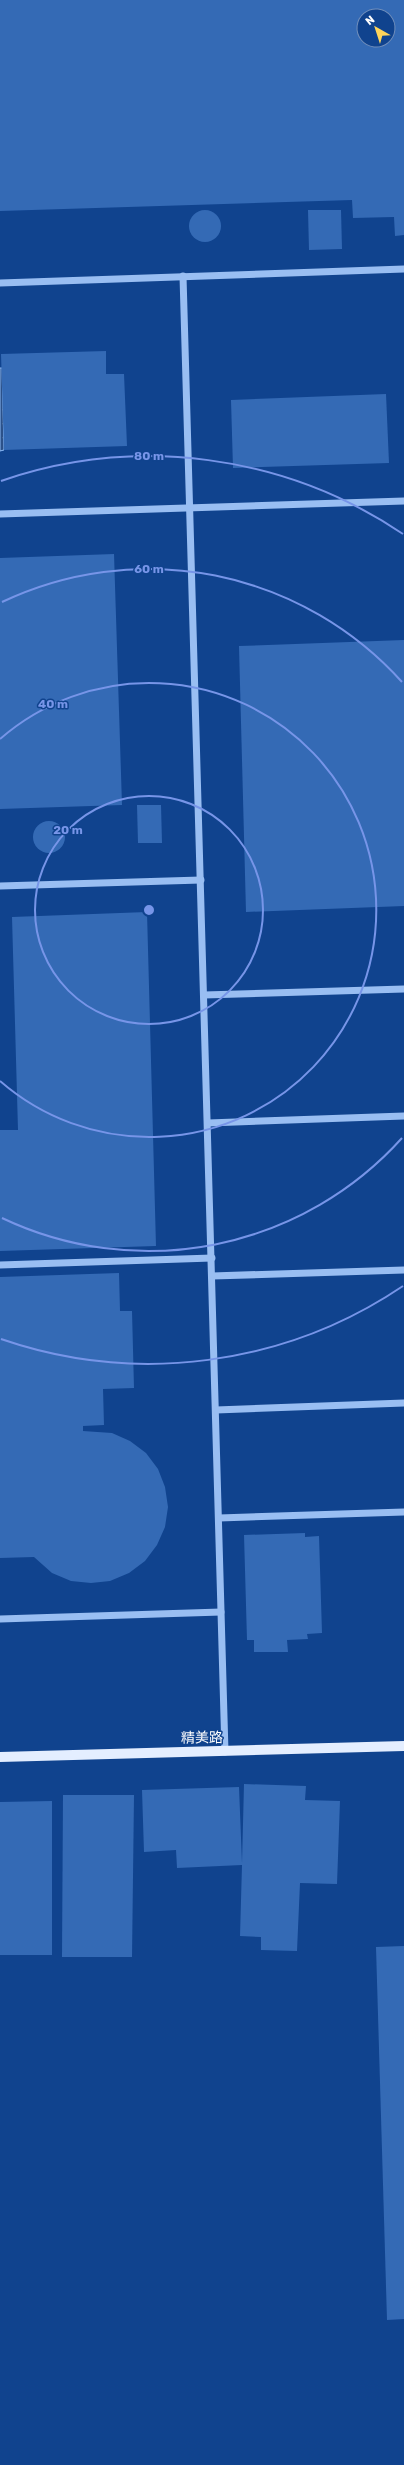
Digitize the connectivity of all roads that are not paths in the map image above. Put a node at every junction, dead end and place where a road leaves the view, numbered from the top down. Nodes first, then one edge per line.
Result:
1 (404, 269) edge
2 (183, 276) junction
3 (0, 283) edge
4 (404, 501) edge
5 (191, 508) junction
6 (0, 514) edge
7 (201, 880) junction
8 (0, 886) edge
9 (404, 989) edge
10 (204, 995) junction
11 (404, 1116) edge
12 (208, 1123) junction
13 (212, 1258) junction
14 (0, 1265) edge
15 (404, 1270) edge
16 (212, 1276) junction
17 (404, 1403) edge
18 (216, 1410) junction
19 (404, 1512) edge
20 (219, 1518) junction
21 (221, 1612) junction
22 (0, 1619) edge
23 (404, 1746) edge
24 (226, 1752) junction
25 (0, 1757) edge

1 - 2 street
2 - 3 street
2 - 5 street
4 - 5 street
5 - 6 street
5 - 7 street
7 - 8 street
7 - 10 street
9 - 10 street
10 - 12 street
11 - 12 street
12 - 13 street
13 - 14 street
13 - 16 street
15 - 16 street
16 - 18 street
17 - 18 street
18 - 20 street
19 - 20 street
20 - 21 street
21 - 22 street
21 - 24 street
23 - 24 main road, 精美路
24 - 25 main road, 精美路

